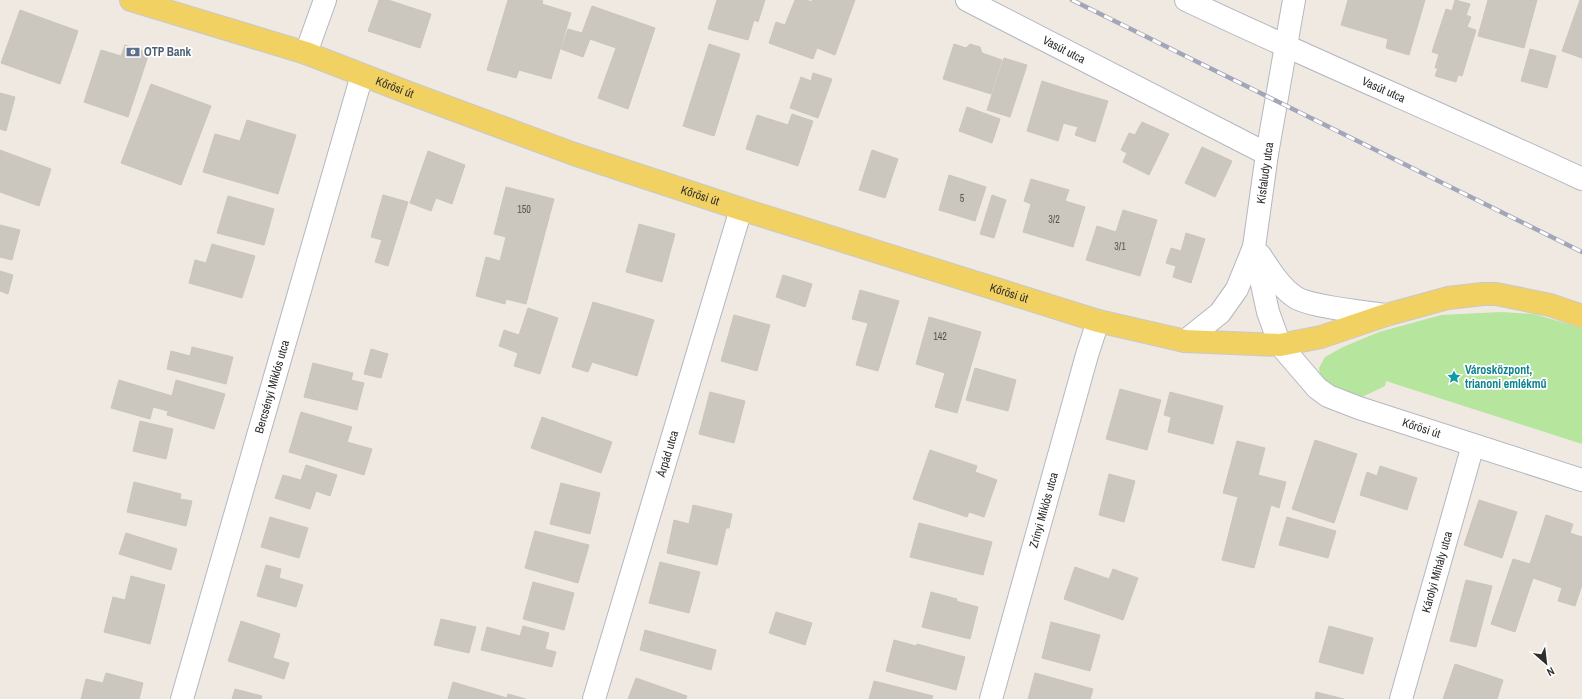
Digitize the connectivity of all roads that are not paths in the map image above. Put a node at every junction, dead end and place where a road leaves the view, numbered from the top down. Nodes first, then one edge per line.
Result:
1 (131, 0) edge
2 (325, 0) edge
3 (967, 0) edge
4 (1186, 0) edge
5 (1294, 0) edge
6 (1286, 47) junction
7 (306, 53) junction
8 (362, 75) junction
9 (1267, 154) junction
10 (1582, 179) edge
11 (741, 209) junction
12 (1254, 248) junction
13 (1386, 315) junction
14 (1582, 316) edge
15 (1098, 321) junction
16 (1185, 341) junction
17 (1280, 345) junction
18 (1473, 445) junction
19 (1582, 480) edge
20 (182, 699) edge
21 (594, 699) edge
22 (991, 699) edge
23 (1401, 699) edge

1 - 7 main road, Kőrösi út
2 - 7 street
3 - 9 street, Vasút utca
4 - 6 street, Vasút utca
5 - 6 street, Kisfaludy utca
6 - 9 street, Kisfaludy utca
6 - 10 street, Vasút utca
7 - 8 main road, Kőrösi út
8 - 11 main road, Kőrösi út
8 - 20 street, Bercsényi Miklós utca
9 - 12 street, Kisfaludy utca
11 - 15 main road, Kőrösi út
11 - 21 street, Árpád utca
12 - 13 street
12 - 16 street
12 - 17 street, Kisfaludy utca
13 - 14 main road, Kőrösi út
13 - 17 main road, Kőrösi út
15 - 16 main road, Kőrösi út
15 - 22 street, Zrínyi Miklós utca
16 - 17 main road, Kőrösi út
17 - 18 street, Kőrösi út
18 - 19 street, Kőrösi út
18 - 23 street, Károlyi Mihály utca

